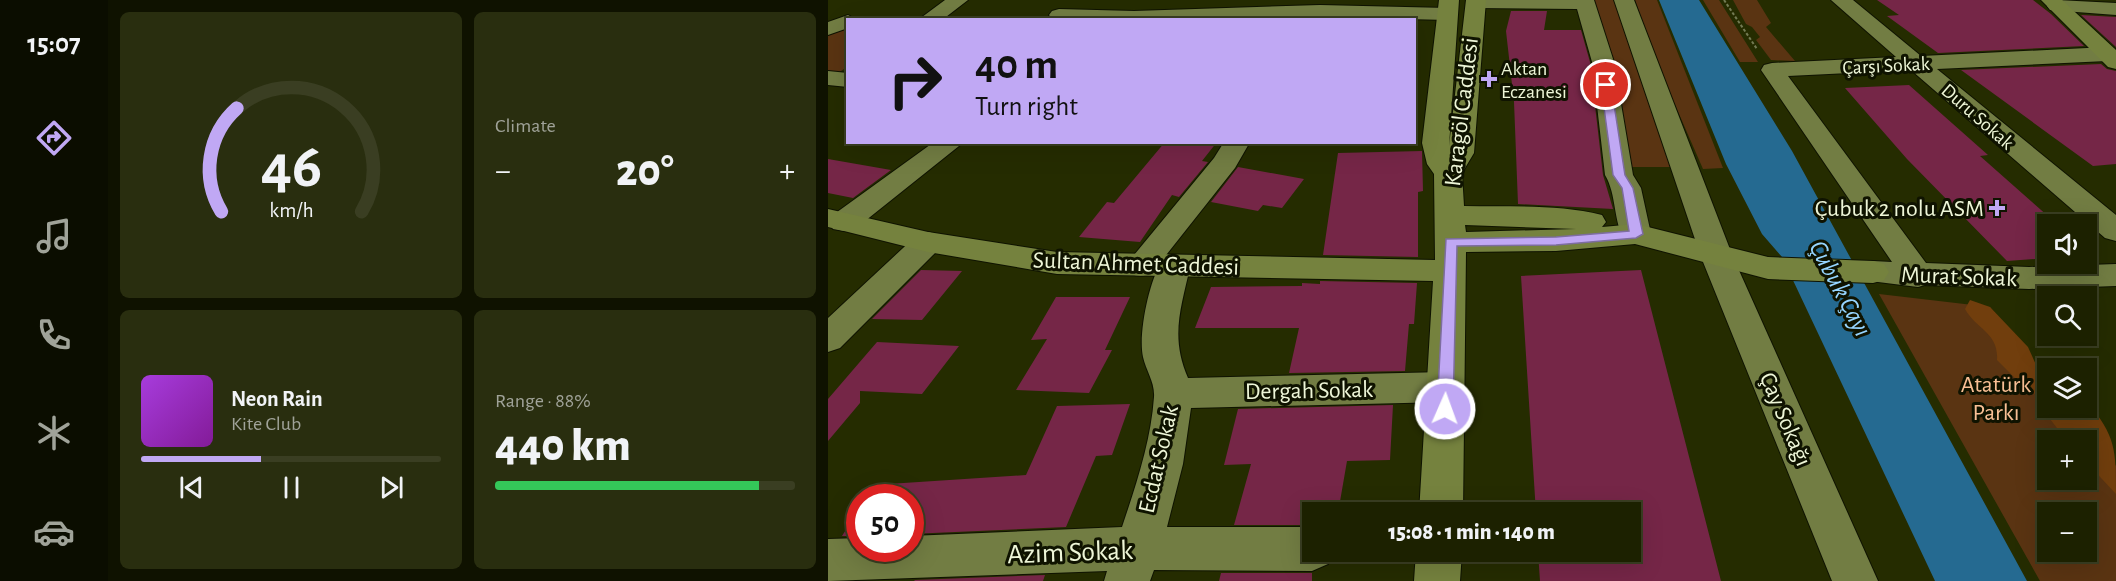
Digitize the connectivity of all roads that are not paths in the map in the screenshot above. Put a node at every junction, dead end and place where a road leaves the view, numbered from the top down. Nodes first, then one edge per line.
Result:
1 (958, 0) edge
2 (1077, 0) edge
3 (1624, 0) edge
4 (1841, 0) edge
5 (1476, 1) edge
6 (1584, 1) edge
7 (2054, 3) edge
8 (1449, 7) edge
9 (2116, 9) edge
10 (1264, 11) edge
11 (1055, 17) edge
12 (931, 18) edge
13 (846, 22) edge
14 (828, 29) edge
15 (2112, 58) edge
16 (1917, 64) junction
17 (948, 144) edge
18 (1237, 144) edge
19 (1448, 173) junction
20 (836, 220) edge
21 (2116, 231) edge
22 (1636, 234) junction
23 (928, 242) junction
24 (1450, 242) junction
25 (1717, 257) junction
26 (1158, 266) junction
27 (1873, 272) joint
28 (2116, 275) edge
29 (1918, 276) junction
30 (828, 339) edge
31 (1445, 387) junction
32 (1173, 393) junction
33 (1441, 502) edge
34 (1302, 550) edge
35 (828, 561) edge
36 (1438, 562) edge
37 (1132, 565) edge
38 (1437, 581) edge
39 (1855, 581) edge

1 - 12 street
2 - 11 street
3 - 25 street, Çay Sokağı
4 - 16 street, Duru Sokak
5 - 6 street
5 - 19 main road, Karagöl Caddesi
6 - 22 street
7 - 9 street
7 - 15 main road
8 - 10 street
8 - 19 main road
10 - 11 street
13 - 14 street
15 - 16 street, Çarşı Sokak
16 - 21 street, Duru Sokak
16 - 29 street, Çarşı Sokak
17 - 20 street
18 - 26 street
19 - 24 main road, Karagöl Caddesi
20 - 23 main road, Sultan Ahmet Caddesi
22 - 24 main road, Sultan Ahmet Caddesi
22 - 25 main road
23 - 26 main road, Sultan Ahmet Caddesi
23 - 30 street
24 - 26 main road, Sultan Ahmet Caddesi
24 - 31 main road, Karagöl Caddesi
25 - 27 main road
25 - 39 street, Çay Sokağı
26 - 32 street, Ecdat Sokak
27 - 29 street, Murat Sokak
28 - 29 street, Murat Sokak
31 - 32 street, Dergah Sokak
31 - 33 main road, Karagöl Caddesi
32 - 37 street, Ecdat Sokak
34 - 37 street, Azim Sokak
35 - 37 street, Azim Sokak
36 - 38 main road

